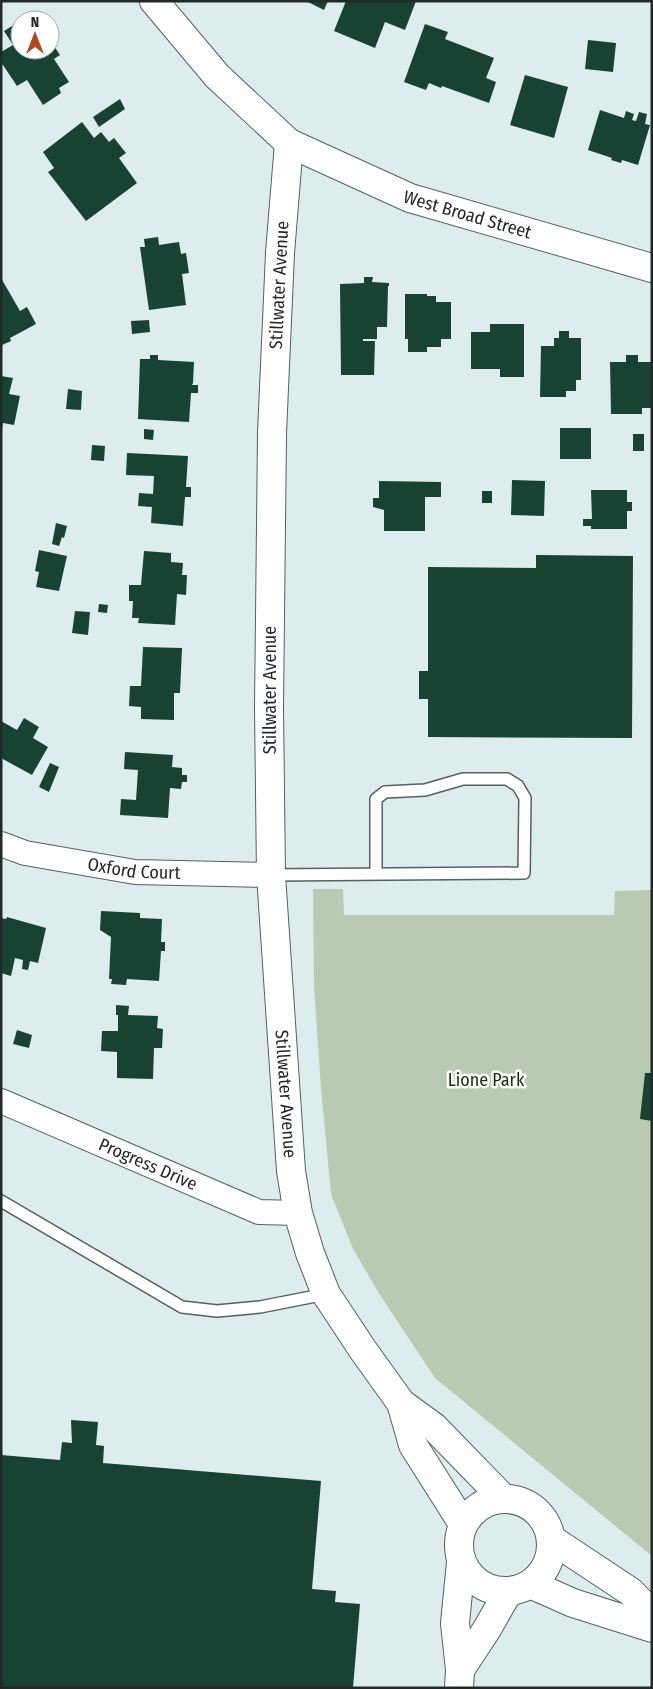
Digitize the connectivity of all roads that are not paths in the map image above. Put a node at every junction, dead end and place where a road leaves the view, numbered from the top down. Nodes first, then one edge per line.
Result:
1 (154, 1) edge
2 (289, 143) junction
3 (652, 268) edge
4 (1, 844) edge
5 (376, 874) junction
6 (271, 875) junction
7 (1, 1101) edge
8 (1, 1201) edge
9 (298, 1212) junction
10 (326, 1294) junction
11 (401, 1403) junction
12 (504, 1499) junction
13 (463, 1524) junction
14 (551, 1539) junction
15 (462, 1562) junction
16 (519, 1588) junction
17 (652, 1614) edge
18 (652, 1628) edge
19 (459, 1679) edge

1 - 2 main road
2 - 3 main road, West Broad Street
2 - 6 main road, Stillwater Avenue
4 - 6 street, Oxford Court
5 - 5 lane
5 - 6 lane
6 - 9 main road, Stillwater Avenue
7 - 9 street, Progress Drive
8 - 10 lane
9 - 10 main road, Stillwater Avenue
10 - 11 main road, Stillwater Avenue
11 - 12 main road, Stillwater Avenue
11 - 13 main road, Stillwater Avenue
12 - 13 main road
12 - 14 main road
13 - 15 main road
14 - 16 main road
14 - 17 main road
15 - 16 main road
15 - 19 main road
16 - 18 main road
16 - 19 main road

